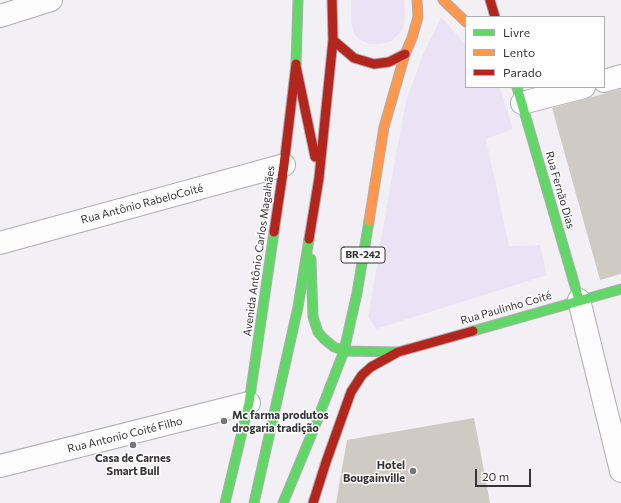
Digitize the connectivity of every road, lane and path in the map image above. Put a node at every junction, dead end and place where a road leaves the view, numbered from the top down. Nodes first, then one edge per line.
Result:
1 (51, 0) edge
2 (298, 0) edge
3 (332, 0) edge
4 (417, 0) edge
5 (443, 0) edge
6 (490, 0) edge
7 (0, 16) edge
8 (495, 16) edge
9 (465, 21) edge
10 (333, 40) junction
11 (405, 54) junction
12 (296, 66) junction
13 (621, 76) edge
14 (605, 81) edge
15 (580, 88) edge
16 (520, 95) edge
17 (284, 165) junction
18 (319, 178) junction
19 (310, 234) junction
20 (0, 243) edge
21 (621, 289) edge
22 (580, 300) junction
23 (344, 351) junction
24 (398, 352) junction
25 (249, 403) junction
26 (0, 466) edge
27 (621, 471) edge
28 (225, 503) edge
29 (254, 503) edge
30 (283, 503) edge
31 (313, 503) edge

1 - 7 street
2 - 12 main road, Avenida Antônio Carlos Magalhães
3 - 10 main road
4 - 11 main road, BR-242
5 - 9 main road
6 - 8 main road
10 - 11 main road
10 - 18 main road
11 - 23 main road, BR-242
12 - 17 main road, Avenida Antônio Carlos Magalhães
12 - 18 main road
13 - 14 street
15 - 16 street
16 - 22 main road, Rua Fernão Dias
17 - 20 street, Rua Antônio RabeloCoité
17 - 25 main road, Avenida Antônio Carlos Magalhães
18 - 19 main road
19 - 23 main road
19 - 29 main road
21 - 22 main road, Rua Paulinho Coité
22 - 24 main road, Rua Paulinho Coité
22 - 27 street
23 - 24 main road
23 - 30 main road, BR-242
24 - 31 main road
25 - 26 street, Rua Antonio Coité Filho
25 - 28 main road, Avenida Antônio Carlos Magalhães

